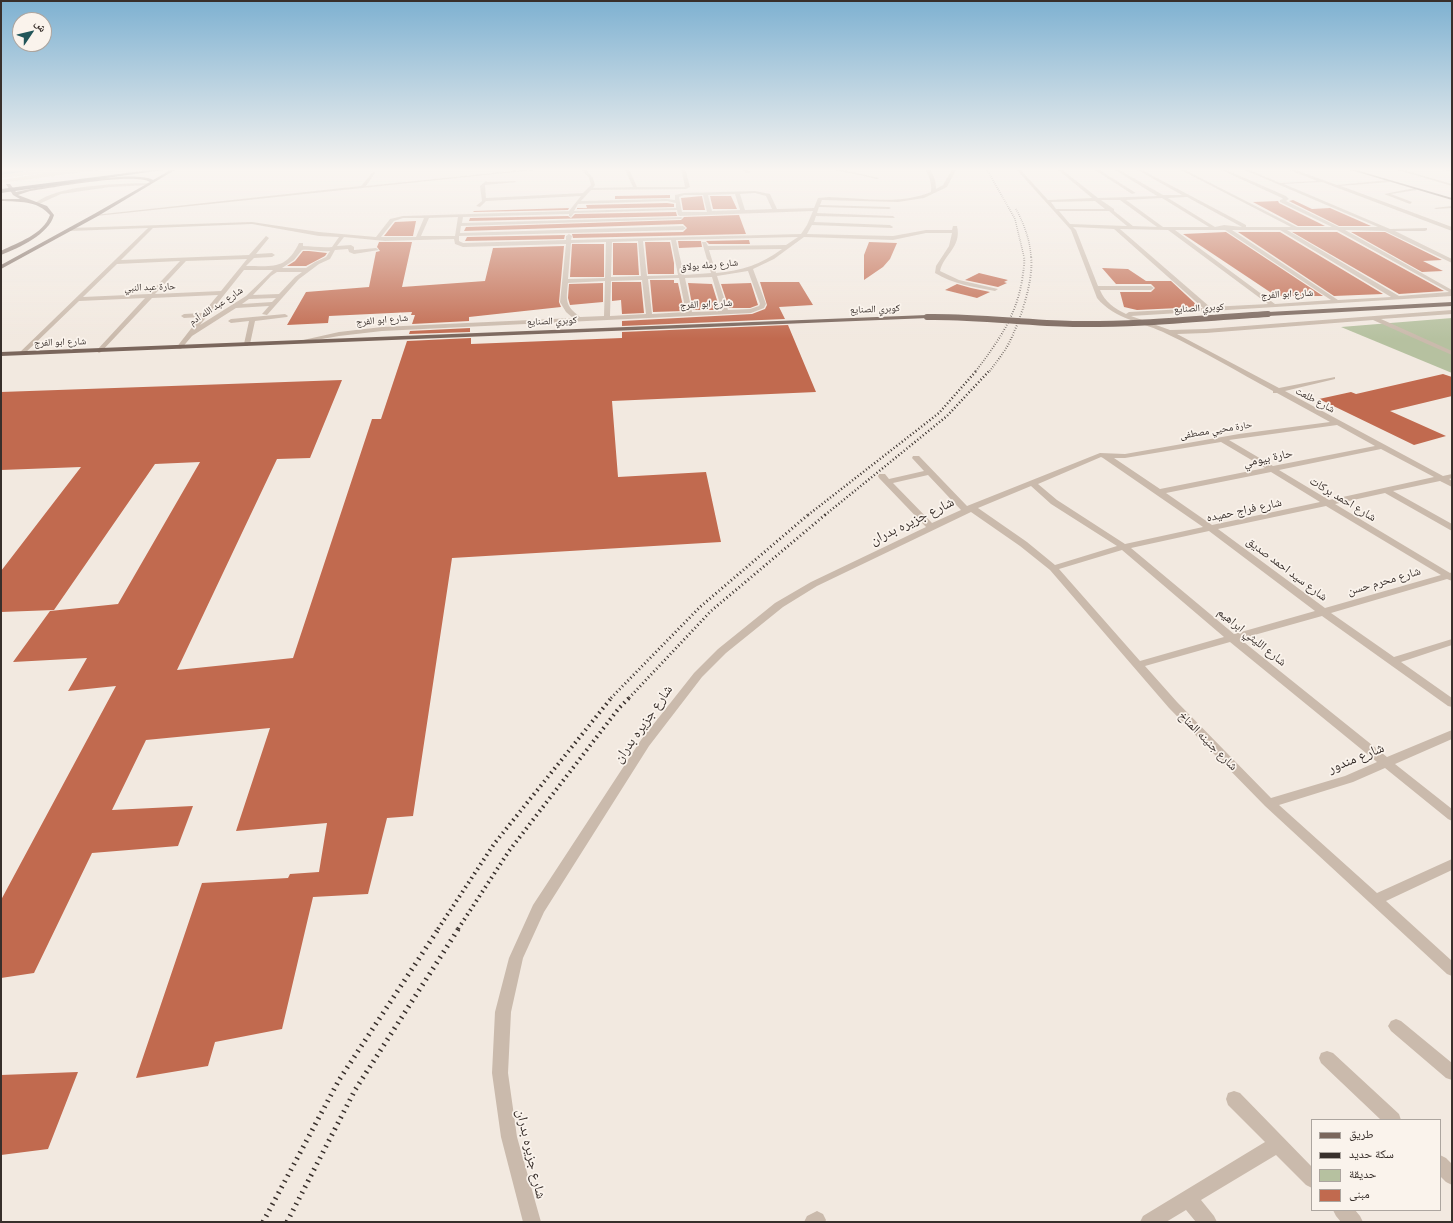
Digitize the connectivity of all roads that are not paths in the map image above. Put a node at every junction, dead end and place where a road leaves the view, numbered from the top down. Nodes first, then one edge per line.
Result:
1 (48, 225) edge
2 (78, 225) edge
3 (194, 225) edge
4 (268, 225) edge
5 (388, 225) edge
6 (424, 225) edge
7 (459, 225) edge
8 (571, 225) edge
9 (809, 225) edge
10 (851, 225) edge
11 (1070, 225) edge
12 (1072, 225) edge
13 (1129, 225) edge
14 (1158, 225) edge
15 (1210, 225) edge
16 (1242, 225) edge
17 (1291, 225) edge
18 (1331, 225) edge
19 (1376, 225) edge
20 (1441, 225) edge
21 (890, 227) dead end
22 (1115, 227) junction
23 (1161, 227) junction
24 (1168, 227) junction
25 (1213, 227) junction
26 (1224, 227) junction
27 (1246, 227) junction
28 (151, 228) junction
29 (683, 228) joint
30 (1132, 228) junction
31 (1280, 228) junction
32 (1297, 228) junction
33 (1337, 228) junction
34 (71, 229) junction
35 (1425, 229) dead end
36 (1452, 229) edge
37 (1388, 230) junction
38 (570, 231) junction
39 (803, 235) junction
40 (343, 236) junction
41 (457, 236) junction
42 (367, 237) junction
43 (266, 238) dead end
44 (378, 238) junction
45 (418, 238) junction
46 (673, 238) junction
47 (686, 238) junction
48 (703, 238) junction
49 (640, 239) junction
50 (609, 240) junction
51 (569, 241) junction
52 (787, 247) junction
53 (334, 248) junction
54 (351, 248) junction
55 (706, 248) junction
56 (376, 250) dead end
57 (1, 253) edge
58 (272, 255) dead end
59 (251, 258) junction
60 (184, 260) junction
61 (1452, 261) edge
62 (116, 262) junction
63 (266, 262) dead end
64 (1, 267) edge
65 (243, 268) junction
66 (278, 269) junction
67 (750, 269) junction
68 (307, 270) junction
69 (714, 275) junction
70 (681, 276) junction
71 (645, 278) junction
72 (608, 279) junction
73 (566, 281) junction
74 (1096, 288) junction
75 (1151, 288) dead end
76 (996, 289) dead end
77 (223, 293) junction
78 (1452, 293) edge
79 (151, 296) junction
80 (281, 296) junction
81 (248, 297) junction
82 (1398, 298) junction
83 (78, 299) junction
84 (1336, 301) junction
85 (275, 304) junction
86 (1452, 304) edge
87 (1273, 305) junction
88 (234, 306) junction
89 (1208, 309) junction
90 (1452, 312) edge
91 (726, 313) junction
92 (265, 314) dead end
93 (1122, 314) junction
94 (206, 315) junction
95 (690, 315) junction
96 (184, 316) dead end
97 (285, 316) dead end
98 (649, 316) junction
99 (607, 318) junction
100 (1373, 318) junction
101 (252, 320) junction
102 (579, 320) junction
103 (231, 321) dead end
104 (1169, 332) junction
105 (191, 334) junction
106 (299, 343) junction
107 (247, 344) junction
108 (179, 348) junction
109 (99, 351) junction
110 (1452, 353) edge
111 (1, 354) edge
112 (21, 354) junction
113 (1332, 378) dead end
114 (1276, 391) junction
115 (1336, 423) junction
116 (1222, 439) junction
117 (1381, 447) junction
118 (1103, 456) junction
119 (916, 458) dead end
120 (1272, 469) junction
121 (930, 472) junction
122 (1452, 476) edge
123 (1442, 478) junction
124 (1032, 483) junction
125 (1452, 484) edge
126 (1387, 491) junction
127 (1160, 492) junction
128 (1328, 504) junction
129 (969, 509) junction
130 (932, 528) junction
131 (1452, 528) edge
132 (1212, 529) junction
133 (1124, 547) junction
134 (1053, 568) junction
135 (1451, 577) edge
136 (1323, 612) junction
137 (1232, 638) junction
138 (1452, 642) edge
139 (1393, 662) junction
140 (1138, 665) junction
141 (1452, 703) edge
142 (1452, 734) edge
143 (1387, 763) junction
144 (1269, 803) junction
145 (1452, 816) edge
146 (1452, 864) edge
147 (1375, 900) junction
148 (1452, 970) edge
149 (1396, 1026) dead end
150 (1327, 1058) dead end
151 (1452, 1073) edge
152 (1234, 1099) dead end
153 (1392, 1119) edge
154 (1278, 1144) junction
155 (1441, 1165) edge
156 (1452, 1176) edge
157 (1311, 1178) edge
158 (1188, 1198) junction
159 (1343, 1211) edge
160 (532, 1222) edge
161 (1149, 1222) edge
162 (1208, 1222) edge
163 (1354, 1222) edge

1 - 57 main road
2 - 34 main road
3 - 28 street
4 - 40 street
5 - 44 street
6 - 45 street
7 - 41 street
8 - 38 street
9 - 39 street, شارع رمله بولاق
10 - 21 street
11 - 74 street
12 - 22 street
13 - 30 street
14 - 23 street
15 - 25 street
16 - 27 street
17 - 32 street
18 - 33 street
19 - 37 street
20 - 36 street
22 - 30 street
22 - 89 street
23 - 24 street
23 - 30 street
24 - 25 street
24 - 87 street
25 - 26 street
26 - 27 street
26 - 84 street
27 - 31 street
28 - 34 street
28 - 62 street
29 - 38 street
29 - 47 street
31 - 32 street
31 - 82 street
32 - 33 street
33 - 37 street
33 - 78 street
34 - 64 main road
35 - 37 street
37 - 61 street
38 - 41 street
38 - 51 street
39 - 48 street
39 - 52 street, شارع رمله بولاق
39 - 76 street
40 - 42 street
40 - 53 street
41 - 45 street
41 - 51 street
42 - 44 street
42 - 54 street
43 - 59 street
44 - 45 street
46 - 47 street
46 - 49 street
46 - 70 street
47 - 48 street
48 - 55 street
49 - 50 street
49 - 71 street
50 - 51 street
50 - 72 street
51 - 73 street
52 - 55 street
52 - 67 street, شارع رمله بولاق
53 - 54 street
53 - 66 street, شارع عبد الله آدم
53 - 68 street
54 - 56 street
55 - 69 street
58 - 59 street
59 - 60 street
59 - 63 street
59 - 65 street
60 - 62 street
60 - 79 street
62 - 83 street
65 - 66 street
65 - 77 street
66 - 68 street
66 - 81 street, شارع عبد الله آدم
67 - 69 street, شارع رمله بولاق
67 - 91 street, شارع ابو الفرج
68 - 80 street
69 - 70 street, شارع رمله بولاق
69 - 91 street
70 - 71 street, شارع رمله بولاق
70 - 95 street
71 - 72 street, شارع رمله بولاق
71 - 98 street
72 - 73 street, شارع رمله بولاق
72 - 99 street
73 - 102 street
74 - 75 street
74 - 93 street
77 - 79 street, حارة عبد النبي
77 - 94 street
78 - 82 street, شارع ابو الفرج
79 - 83 street, حارة عبد النبي
79 - 109 street
80 - 81 street
80 - 85 street
81 - 88 street, شارع عبد الله آدم
82 - 84 street, شارع ابو الفرج
83 - 112 street
84 - 87 street, شارع ابو الفرج
85 - 88 street
85 - 92 street
86 - 106 main road, كوبري الصنايع, bridge
87 - 89 street, شارع ابو الفرج
88 - 105 street, شارع عبد الله آدم
89 - 93 street, شارع ابو الفرج
90 - 100 street
91 - 95 street, شارع ابو الفرج
93 - 104 street
94 - 96 street
94 - 105 street
95 - 98 street, شارع ابو الفرج
97 - 101 street
98 - 99 street, شارع ابو الفرج
99 - 102 street, شارع ابو الفرج
100 - 104 street
100 - 110 street
101 - 103 street
101 - 107 street
102 - 106 street, شارع ابو الفرج
104 - 114 street, شارع طلعت
105 - 108 street
106 - 107 main road, شارع ابو الفرج
107 - 108 main road, شارع ابو الفرج
108 - 109 main road, شارع ابو الفرج
109 - 112 main road, شارع ابو الفرج
111 - 112 main road, شارع ابو الفرج
113 - 114 street
114 - 115 street, شارع طلعت
115 - 116 street, حارة محيي مصطفى
115 - 117 street, شارع طلعت
116 - 118 street, حارة محيي مصطفى
116 - 120 street, شارع احمد بركات
117 - 120 street, حارة بيومي
117 - 123 street, شارع طلعت
118 - 124 street, شارع جزيره بدران
118 - 127 street, شارع سيد احمد صديق
119 - 121 street, شارع جنينه المناخ
120 - 127 street, حارة بيومي
120 - 128 street, شارع احمد بركات
121 - 129 street, شارع جنينه المناخ
121 - 130 street
122 - 123 street, شارع فراج حميده
123 - 125 street, شارع طلعت
123 - 126 street, شارع فراج حميده
124 - 129 street, شارع جزيره بدران
124 - 133 street, شارع الليثي ابراهيم
126 - 128 street, شارع فراج حميده
126 - 131 street
127 - 132 street, شارع سيد احمد صديق
128 - 132 street, شارع فراج حميده
128 - 135 street, شارع احمد بركات
129 - 130 street, شارع جزيره بدران
129 - 134 street, شارع جنينه المناخ
130 - 160 street, شارع جزيره بدران
132 - 133 street, شارع فراج حميده
132 - 136 street, شارع سيد احمد صديق
133 - 134 street, شارع فراج حميده
133 - 137 street, شارع الليثي ابراهيم
134 - 140 street, شارع جنينه المناخ
135 - 136 street, شارع محرم حسن
136 - 137 street, شارع محرم حسن
136 - 139 street, شارع سيد احمد صديق
137 - 140 street, شارع محرم حسن
137 - 143 street, شارع الليثي ابراهيم
138 - 139 street
139 - 141 street, شارع سيد احمد صديق
140 - 144 street, شارع جنينه المناخ
142 - 143 street, شارع مندور
143 - 144 street, شارع مندور
143 - 145 street, شارع الليثي ابراهيم
144 - 147 street, شارع جنينه المناخ
146 - 147 street
147 - 148 street, شارع جنينه المناخ
149 - 151 street
150 - 153 street
152 - 154 street
154 - 157 street
154 - 158 street
155 - 156 street
158 - 161 street
158 - 162 street
159 - 163 street

